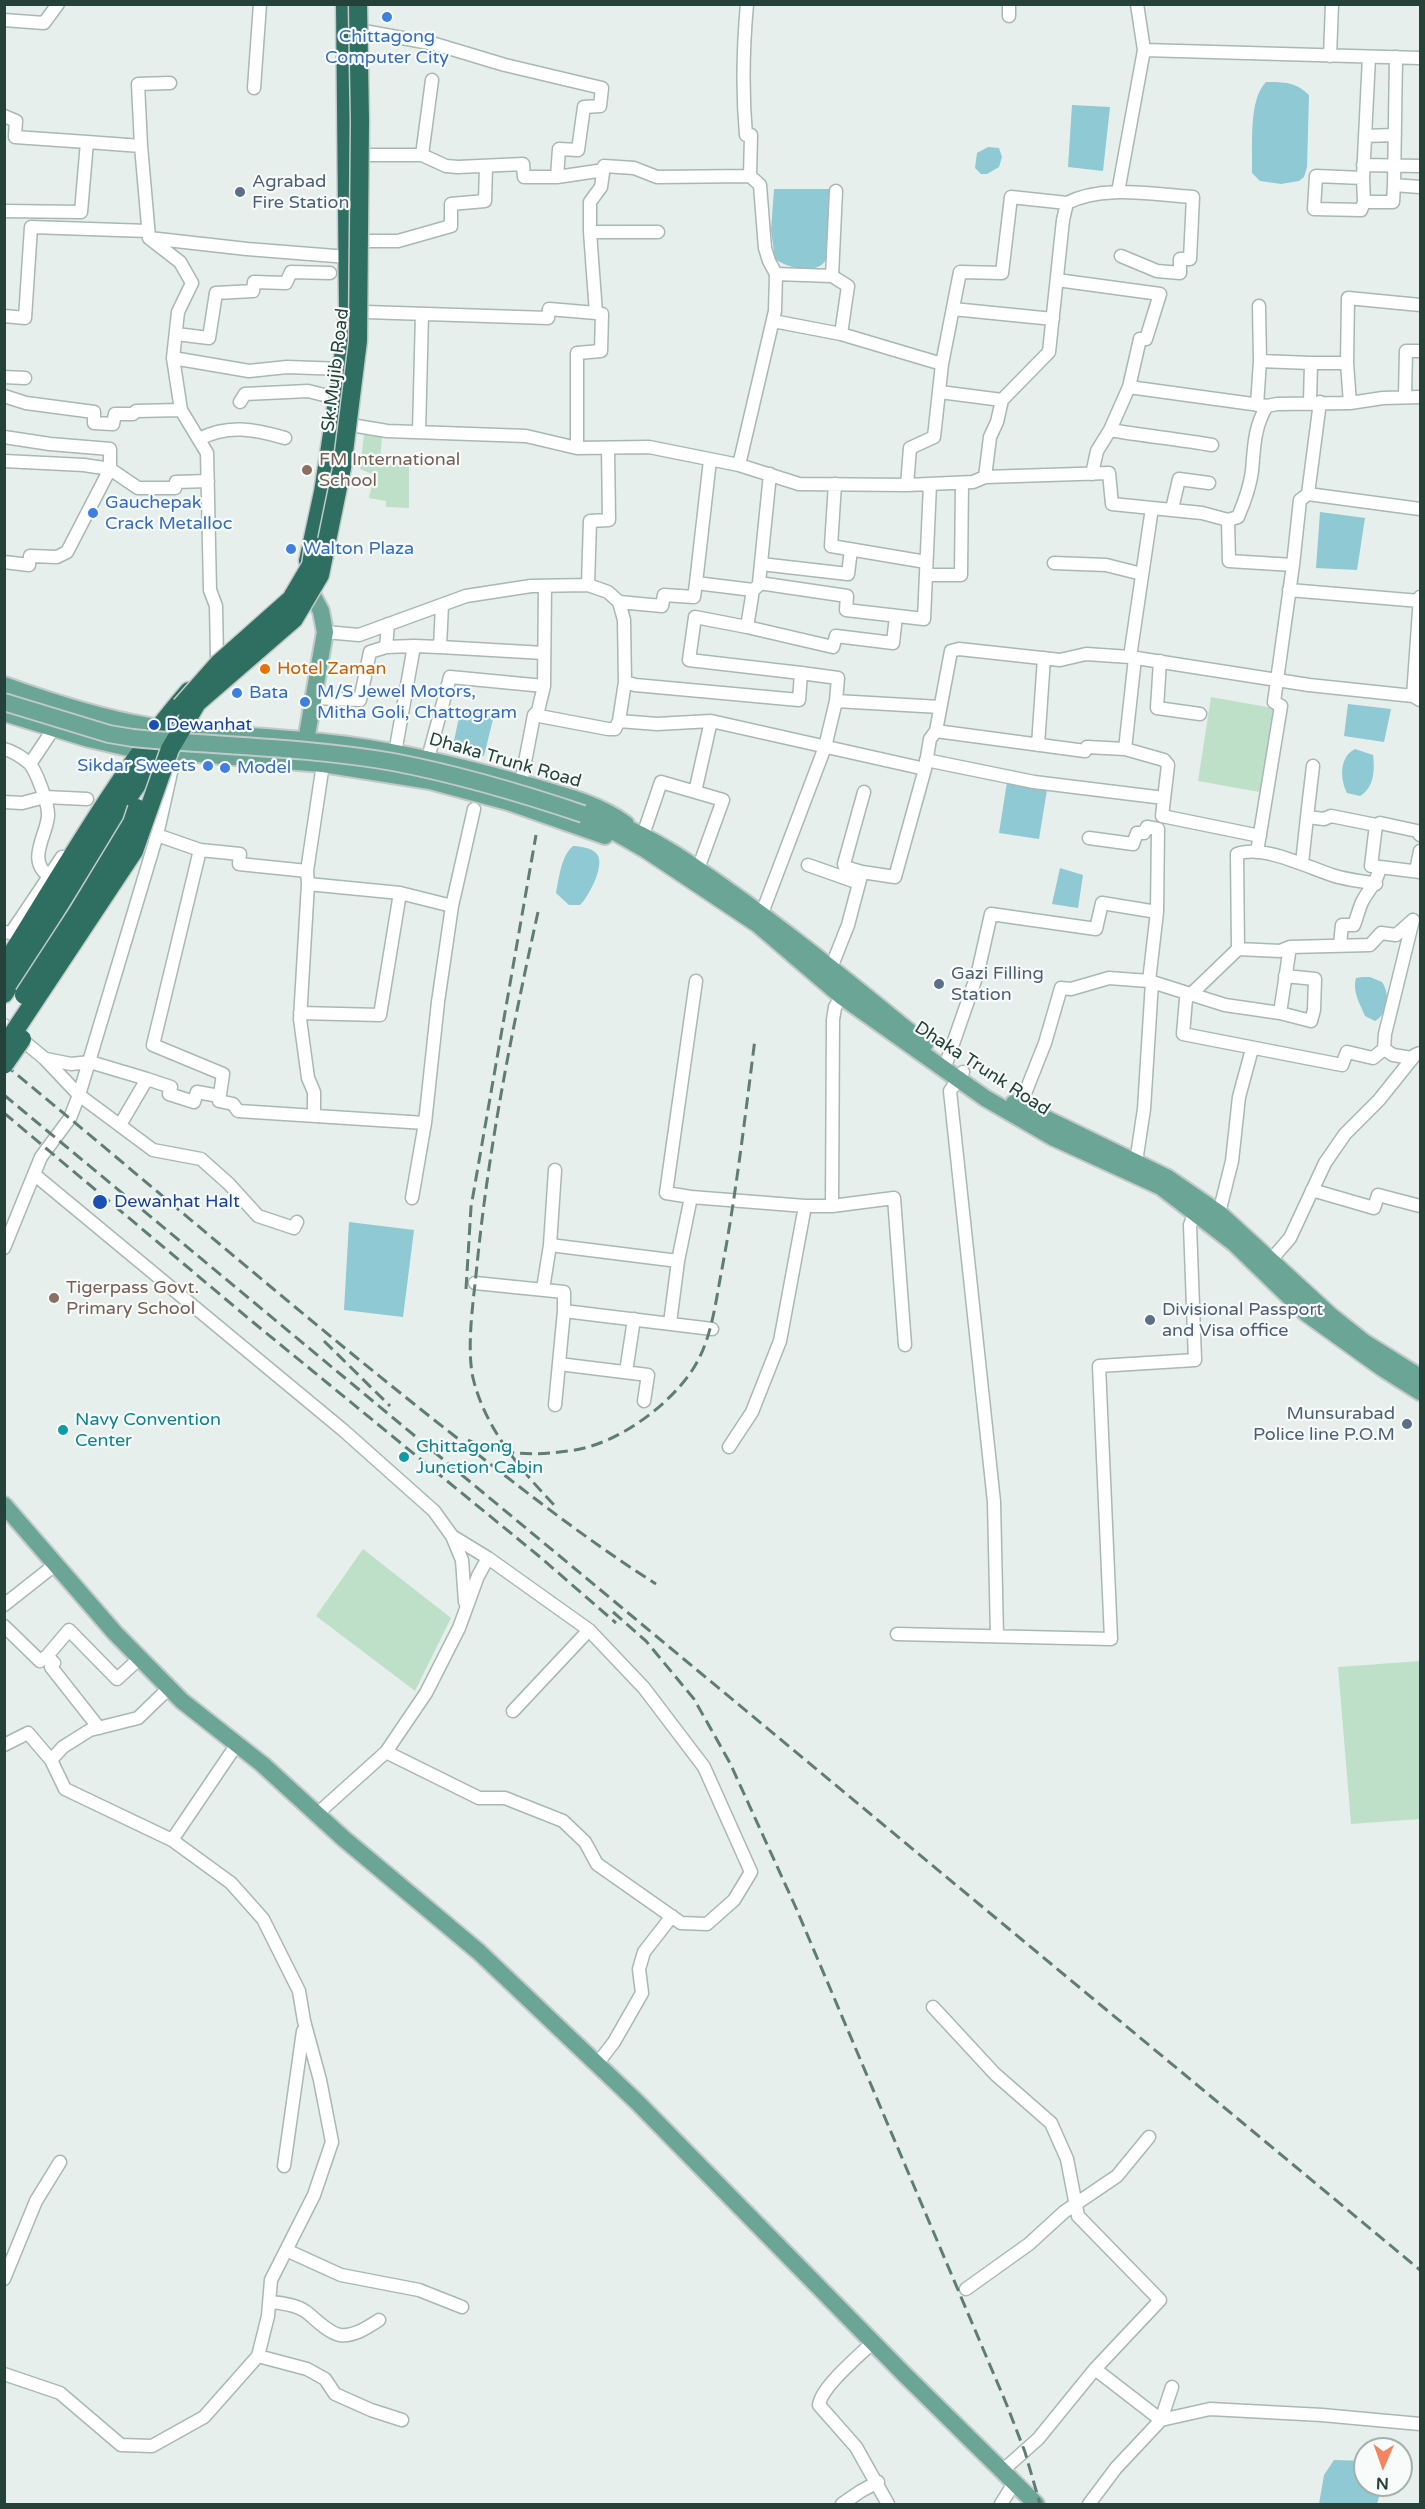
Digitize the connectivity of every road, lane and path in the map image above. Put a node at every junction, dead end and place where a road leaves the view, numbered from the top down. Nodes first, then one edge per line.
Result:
1 (58, 4) edge
2 (260, 4) edge
3 (347, 4) edge
4 (358, 4) edge
5 (363, 4) edge
6 (747, 4) edge
7 (1137, 4) edge
8 (1332, 4) edge
9 (4, 20) edge
10 (364, 31) junction
11 (1144, 50) junction
12 (1330, 56) junction
13 (1369, 57) junction
14 (1395, 57) junction
15 (1420, 58) edge
16 (432, 80) dead end
17 (170, 83) dead end
18 (254, 88) dead end
19 (4, 116) edge
20 (1395, 135) junction
21 (1365, 136) junction
22 (87, 142) junction
23 (141, 146) junction
24 (365, 155) junction
25 (422, 155) junction
26 (1394, 165) junction
27 (486, 166) junction
28 (1420, 166) edge
29 (604, 170) junction
30 (1363, 172) junction
31 (750, 176) junction
32 (557, 177) junction
33 (1394, 185) junction
34 (1420, 187) edge
35 (836, 191) dead end
36 (1118, 192) junction
37 (1364, 202) junction
38 (1067, 204) junction
39 (4, 211) edge
40 (590, 232) junction
41 (658, 232) dead end
42 (149, 235) junction
43 (367, 241) junction
44 (1121, 256) dead end
45 (348, 257) junction
46 (330, 273) dead end
47 (776, 274) junction
48 (832, 276) junction
49 (1057, 280) junction
50 (1420, 305) edge
51 (1259, 306) dead end
52 (953, 309) junction
53 (366, 312) junction
54 (596, 313) junction
55 (423, 314) junction
56 (4, 316) edge
57 (1053, 319) junction
58 (773, 321) junction
59 (176, 334) junction
60 (841, 334) junction
61 (1420, 351) edge
62 (173, 358) junction
63 (1260, 361) junction
64 (1311, 363) junction
65 (1347, 363) junction
66 (942, 364) junction
67 (342, 369) junction
68 (4, 377) edge
69 (25, 378) dead end
70 (1129, 387) junction
71 (940, 392) junction
72 (4, 396) edge
73 (1405, 396) junction
74 (1420, 397) edge
75 (336, 398) junction
76 (1002, 400) junction
77 (240, 402) dead end
78 (1315, 402) junction
79 (1350, 402) junction
80 (1262, 406) junction
81 (181, 410) junction
82 (351, 425) junction
83 (1110, 430) junction
84 (419, 432) junction
85 (4, 437) edge
86 (285, 438) dead end
87 (199, 439) junction
88 (1212, 445) dead end
89 (577, 448) junction
90 (608, 448) junction
91 (710, 460) junction
92 (4, 461) edge
93 (739, 465) junction
94 (110, 469) junction
95 (770, 474) junction
96 (1092, 474) junction
97 (985, 477) junction
98 (208, 481) junction
99 (962, 483) junction
100 (1209, 483) dead end
101 (836, 484) junction
102 (930, 484) junction
103 (907, 485) junction
104 (1308, 494) junction
105 (1152, 508) junction
106 (1172, 509) junction
107 (1420, 509) edge
108 (1228, 520) junction
109 (851, 550) junction
110 (4, 562) edge
111 (1054, 562) dead end
112 (761, 564) junction
113 (1293, 565) junction
114 (926, 569) junction
115 (1142, 573) junction
116 (300, 576) junction
117 (696, 583) junction
118 (588, 585) junction
119 (545, 586) junction
120 (756, 586) junction
121 (1289, 590) junction
122 (315, 591) junction
123 (1420, 599) edge
124 (619, 603) junction
125 (442, 605) junction
126 (896, 616) junction
127 (388, 624) junction
128 (747, 627) junction
129 (325, 632) junction
130 (414, 646) junction
131 (386, 647) junction
132 (440, 647) junction
133 (1419, 649) edge
134 (544, 653) junction
135 (217, 658) junction
136 (1044, 658) junction
137 (1132, 658) junction
138 (1160, 661) junction
139 (801, 673) junction
140 (1278, 680) junction
141 (625, 682) junction
142 (4, 685) edge
143 (544, 686) junction
144 (315, 698) junction
145 (1417, 698) edge
146 (836, 701) junction
147 (4, 702) edge
148 (940, 707) junction
149 (4, 713) edge
150 (1200, 714) dead end
151 (534, 716) junction
152 (619, 721) junction
153 (711, 721) junction
154 (54, 728) junction
155 (168, 728) junction
156 (936, 731) junction
157 (306, 741) junction
158 (1038, 745) junction
159 (825, 747) junction
160 (4, 749) edge
161 (1125, 749) junction
162 (155, 750) junction
163 (395, 753) junction
164 (428, 758) junction
165 (30, 764) junction
166 (323, 764) junction
167 (926, 765) junction
168 (1313, 766) dead end
169 (521, 783) junction
170 (695, 792) junction
171 (864, 792) dead end
172 (45, 797) junction
173 (1164, 798) junction
174 (87, 799) dead end
175 (4, 802) edge
176 (474, 809) dead end
177 (1307, 817) junction
178 (105, 818) junction
179 (1376, 825) junction
180 (158, 835) junction
181 (1420, 835) edge
182 (1260, 836) junction
183 (1089, 838) dead end
184 (641, 839) junction
185 (200, 850) junction
186 (1420, 851) edge
187 (1257, 852) junction
188 (1302, 863) junction
189 (808, 866) dead end
190 (1380, 867) junction
191 (698, 869) junction
192 (1418, 872) edge
193 (49, 876) junction
194 (308, 878) junction
195 (861, 878) junction
196 (1376, 884) junction
197 (400, 892) junction
198 (452, 906) junction
199 (1157, 912) junction
200 (762, 913) junction
201 (1417, 920) edge
202 (4, 932) edge
203 (1340, 944) junction
204 (1290, 947) junction
205 (1238, 949) junction
206 (4, 966) edge
207 (831, 968) junction
208 (1285, 976) junction
209 (696, 981) dead end
210 (1151, 981) junction
211 (845, 990) junction
212 (1192, 993) junction
213 (4, 994) edge
214 (28, 1011) junction
215 (300, 1013) junction
216 (1280, 1013) junction
217 (4, 1025) edge
218 (4, 1047) edge
219 (1252, 1048) junction
220 (1384, 1049) junction
221 (1416, 1055) edge
222 (44, 1058) junction
223 (939, 1060) junction
224 (90, 1062) junction
225 (4, 1065) edge
226 (960, 1076) junction
227 (147, 1079) junction
228 (79, 1095) junction
229 (219, 1096) junction
230 (1020, 1106) junction
231 (314, 1116) junction
232 (425, 1123) junction
233 (120, 1125) junction
234 (1136, 1162) junction
235 (555, 1170) dead end
236 (35, 1175) junction
237 (1312, 1190) junction
238 (691, 1197) junction
239 (412, 1198) dead end
240 (805, 1206) junction
241 (832, 1206) junction
242 (1420, 1206) edge
243 (1195, 1212) junction
244 (1219, 1213) junction
245 (297, 1222) dead end
246 (550, 1245) junction
247 (4, 1248) edge
248 (678, 1261) junction
249 (1270, 1261) junction
250 (475, 1283) dead end
251 (543, 1289) junction
252 (564, 1311) junction
253 (634, 1319) junction
254 (670, 1323) junction
255 (712, 1329) dead end
256 (905, 1345) dead end
257 (559, 1364) junction
258 (626, 1372) junction
259 (1420, 1377) edge
260 (1420, 1392) edge
261 (644, 1401) dead end
262 (555, 1405) dead end
263 (729, 1447) dead end
264 (4, 1505) edge
265 (452, 1536) junction
266 (488, 1558) junction
267 (56, 1564) junction
268 (4, 1605) edge
269 (466, 1607) junction
270 (4, 1626) edge
271 (589, 1630) junction
272 (897, 1634) dead end
273 (997, 1636) junction
274 (47, 1656) junction
275 (140, 1658) junction
276 (169, 1688) junction
277 (513, 1711) dead end
278 (99, 1728) junction
279 (237, 1744) junction
280 (4, 1745) edge
281 (386, 1752) junction
282 (51, 1760) junction
283 (317, 1814) junction
284 (172, 1840) junction
285 (672, 1916) junction
286 (933, 2007) dead end
287 (304, 2021) junction
288 (597, 2064) junction
289 (1149, 2137) dead end
290 (60, 2162) dead end
291 (284, 2166) dead end
292 (1075, 2203) junction
293 (286, 2250) junction
294 (4, 2279) edge
295 (966, 2289) dead end
296 (270, 2302) junction
297 (462, 2307) dead end
298 (379, 2320) dead end
299 (873, 2342) junction
300 (258, 2356) junction
301 (1095, 2369) junction
302 (4, 2374) edge
303 (1172, 2387) dead end
304 (402, 2420) dead end
305 (1161, 2420) junction
306 (1420, 2424) edge
307 (1008, 2477) junction
308 (878, 2482) junction
309 (842, 2505) edge
310 (888, 2505) edge
311 (1001, 2505) edge
312 (1036, 2505) edge
313 (1089, 2505) edge

1 - 9 street
2 - 18 street
3 - 45 highway, Sk.Mujib Road
3 - 217 highway, bridge
4 - 214 highway, bridge
5 - 10 highway, Sk.Mujib Road
6 - 31 street
7 - 11 street
8 - 12 street
10 - 24 highway, Sk.Mujib Road
10 - 32 street
11 - 12 street
11 - 36 street
12 - 13 street
13 - 14 street
13 - 21 street
14 - 15 street
14 - 20 street
16 - 25 street
17 - 23 street
19 - 22 street
20 - 21 street
20 - 26 street
21 - 30 street
22 - 23 street
22 - 39 street
23 - 42 street
24 - 25 street
24 - 43 highway, Sk.Mujib Road
25 - 27 street
26 - 28 street
26 - 30 street
26 - 33 street
27 - 32 street
27 - 43 street
29 - 31 street
29 - 32 street
29 - 40 street
30 - 37 street
30 - 37 street
31 - 47 street
33 - 34 street
33 - 37 street
35 - 48 street
36 - 38 street
36 - 44 street
38 - 49 street
38 - 52 street
40 - 41 street
40 - 54 street
42 - 45 street
42 - 56 street
42 - 59 street
43 - 53 highway, Sk.Mujib Road
45 - 67 highway, Sk.Mujib Road
46 - 59 street
47 - 48 street
47 - 58 street
48 - 60 street
49 - 57 street
49 - 70 street
50 - 65 street
51 - 63 street
52 - 57 street
52 - 66 street
53 - 55 street
53 - 82 highway, Sk.Mujib Road
54 - 55 street
54 - 89 street
55 - 84 street
57 - 76 street
58 - 60 street
58 - 93 street
59 - 62 street
60 - 66 street
61 - 73 street
62 - 67 street
62 - 81 street
63 - 64 street
63 - 80 street
64 - 65 street
64 - 78 street
65 - 79 street
66 - 71 street
67 - 75 highway, Sk.Mujib Road
68 - 69 street
70 - 80 street
70 - 83 street
71 - 76 street
71 - 103 street
72 - 81 street
73 - 74 street
73 - 79 street
75 - 77 street
75 - 116 highway, Sk.Mujib Road
76 - 97 street
78 - 79 street
78 - 80 street
78 - 104 street
80 - 108 street
81 - 87 street
82 - 84 street
82 - 122 highway, Sk.Mujib Road
83 - 88 street
83 - 96 street
84 - 89 street
85 - 94 street
86 - 87 street
87 - 98 street
89 - 90 street
90 - 91 street
90 - 118 street
91 - 93 street
91 - 117 street
92 - 94 street
93 - 95 street
94 - 98 street
94 - 110 street
95 - 101 street
95 - 112 street
96 - 97 street
96 - 105 street
97 - 99 street
98 - 135 street
99 - 102 street
99 - 114 street
100 - 106 street
101 - 103 street
101 - 109 street
102 - 103 street
102 - 114 street
104 - 107 street
104 - 113 street
105 - 106 street
105 - 115 street
106 - 108 street
108 - 113 street
109 - 112 street
109 - 114 street
111 - 115 street
112 - 120 street
113 - 121 street
114 - 126 street
115 - 137 street
116 - 122 highway
116 - 135 highway, Sk.Mujib Road
117 - 120 street
117 - 124 street
118 - 119 street
118 - 124 street
119 - 125 street
119 - 134 street
120 - 126 street
120 - 128 street
121 - 123 street
121 - 140 street
122 - 129 main road
122 - 155 highway, Sk.Mujib Road
123 - 133 street
124 - 141 street
125 - 127 street
125 - 132 street
126 - 128 street
127 - 129 street
127 - 131 street
128 - 139 street
129 - 144 main road
130 - 131 street
130 - 132 street
130 - 163 street
131 - 144 street
132 - 134 street
133 - 145 street
134 - 143 street
135 - 155 highway, Sk.Mujib Road
136 - 137 street
136 - 148 street
136 - 158 street
137 - 138 street
137 - 161 street
138 - 140 street
138 - 150 street
139 - 141 street
139 - 146 street
140 - 145 street
140 - 182 street
141 - 152 street
142 - 155 main road, Dhaka Trunk Road
143 - 151 street
143 - 164 street
144 - 157 main road
146 - 148 street
146 - 159 street
147 - 184 main road, Dhaka Trunk Road, bridge
148 - 156 street
149 - 154 main road
151 - 152 street
151 - 169 street
152 - 153 street
153 - 159 street
153 - 170 street
154 - 162 main road
154 - 165 street
155 - 157 main road, Dhaka Trunk Road
155 - 162 highway, Sk.Mujib Road
156 - 158 street
156 - 167 street
157 - 163 main road, Dhaka Trunk Road
158 - 161 street
159 - 167 street
159 - 200 street
160 - 165 street
161 - 173 street
162 - 166 main road
162 - 178 highway, Sk.Mujib Road
162 - 180 street
162 - 193 street
163 - 164 main road, Dhaka Trunk Road
164 - 169 main road, Dhaka Trunk Road
165 - 172 street
166 - 184 main road
166 - 194 street
167 - 173 street
167 - 195 street
168 - 177 street
169 - 184 main road, Dhaka Trunk Road
170 - 184 street
170 - 191 street
171 - 195 street
172 - 174 street
172 - 175 street
172 - 193 street
173 - 182 street
176 - 198 street
177 - 179 street
177 - 188 street
178 - 206 highway
178 - 213 highway
179 - 181 street
179 - 190 street
180 - 185 street
180 - 224 street
182 - 187 street
183 - 199 street
184 - 191 main road, Dhaka Trunk Road
184 - 211 main road, Dhaka Trunk Road
185 - 194 street
185 - 229 street
186 - 192 street
187 - 188 street
187 - 205 street
188 - 196 street
189 - 195 street
190 - 192 street
190 - 196 street
191 - 200 main road, Dhaka Trunk Road
193 - 202 street
194 - 197 street
194 - 215 street
195 - 207 street
196 - 203 street
197 - 198 street
197 - 215 street
198 - 232 street
199 - 210 street
199 - 223 street
200 - 207 main road, Dhaka Trunk Road
201 - 203 street
201 - 220 street
203 - 204 street
204 - 205 street
204 - 208 street
205 - 212 street
207 - 211 main road, Dhaka Trunk Road
208 - 216 street
208 - 216 street
209 - 238 street
210 - 212 street
210 - 230 street
210 - 234 street
211 - 223 main road, Dhaka Trunk Road
211 - 241 street
212 - 216 street
212 - 219 street
214 - 218 highway, bridge
214 - 225 highway, bridge
215 - 231 street
217 - 222 street
219 - 220 street
219 - 244 street
220 - 221 street
221 - 237 street
222 - 224 street
222 - 228 street
223 - 226 main road, Dhaka Trunk Road
224 - 227 street
224 - 228 street
226 - 230 main road, Dhaka Trunk Road
226 - 243 main road, Dhaka Trunk Road
226 - 273 street
227 - 229 street
227 - 233 street
228 - 233 street
228 - 236 street
229 - 231 street
230 - 234 main road, Dhaka Trunk Road
231 - 232 street
232 - 239 street
233 - 245 street
234 - 244 main road, Dhaka Trunk Road
235 - 246 street
236 - 247 street
236 - 265 street
237 - 242 street
237 - 249 street
238 - 240 street
238 - 248 street
240 - 241 street
240 - 263 street
241 - 256 street
243 - 260 main road, Dhaka Trunk Road
243 - 273 street
244 - 249 main road, Dhaka Trunk Road
246 - 248 street
246 - 251 street
248 - 254 street
249 - 259 main road, Dhaka Trunk Road
250 - 251 street
251 - 252 street
252 - 253 street
252 - 257 street
253 - 254 street
253 - 258 street
254 - 255 street
257 - 258 street
257 - 262 street
258 - 261 street
264 - 267 main road
265 - 266 street
265 - 269 street
266 - 269 street
266 - 271 street
267 - 268 street
267 - 275 main road
269 - 281 street
270 - 274 street
271 - 277 street
271 - 285 street
272 - 273 street
274 - 275 street
274 - 278 street
275 - 276 main road
276 - 278 street
276 - 279 main road
278 - 282 street
279 - 283 main road
279 - 284 street
280 - 282 street
281 - 283 street
281 - 285 street
282 - 284 street
283 - 288 main road
284 - 287 street
285 - 288 street
286 - 292 street
287 - 291 street
287 - 293 street
288 - 299 main road
289 - 292 street
290 - 294 street
292 - 295 street
292 - 301 street
293 - 296 street
293 - 297 street
296 - 298 street
296 - 300 street
299 - 307 main road
299 - 308 street
300 - 302 street
300 - 304 street
301 - 305 street
301 - 307 street
303 - 305 street
305 - 306 street
305 - 313 street
307 - 311 street
307 - 312 main road
308 - 309 street
308 - 310 street

